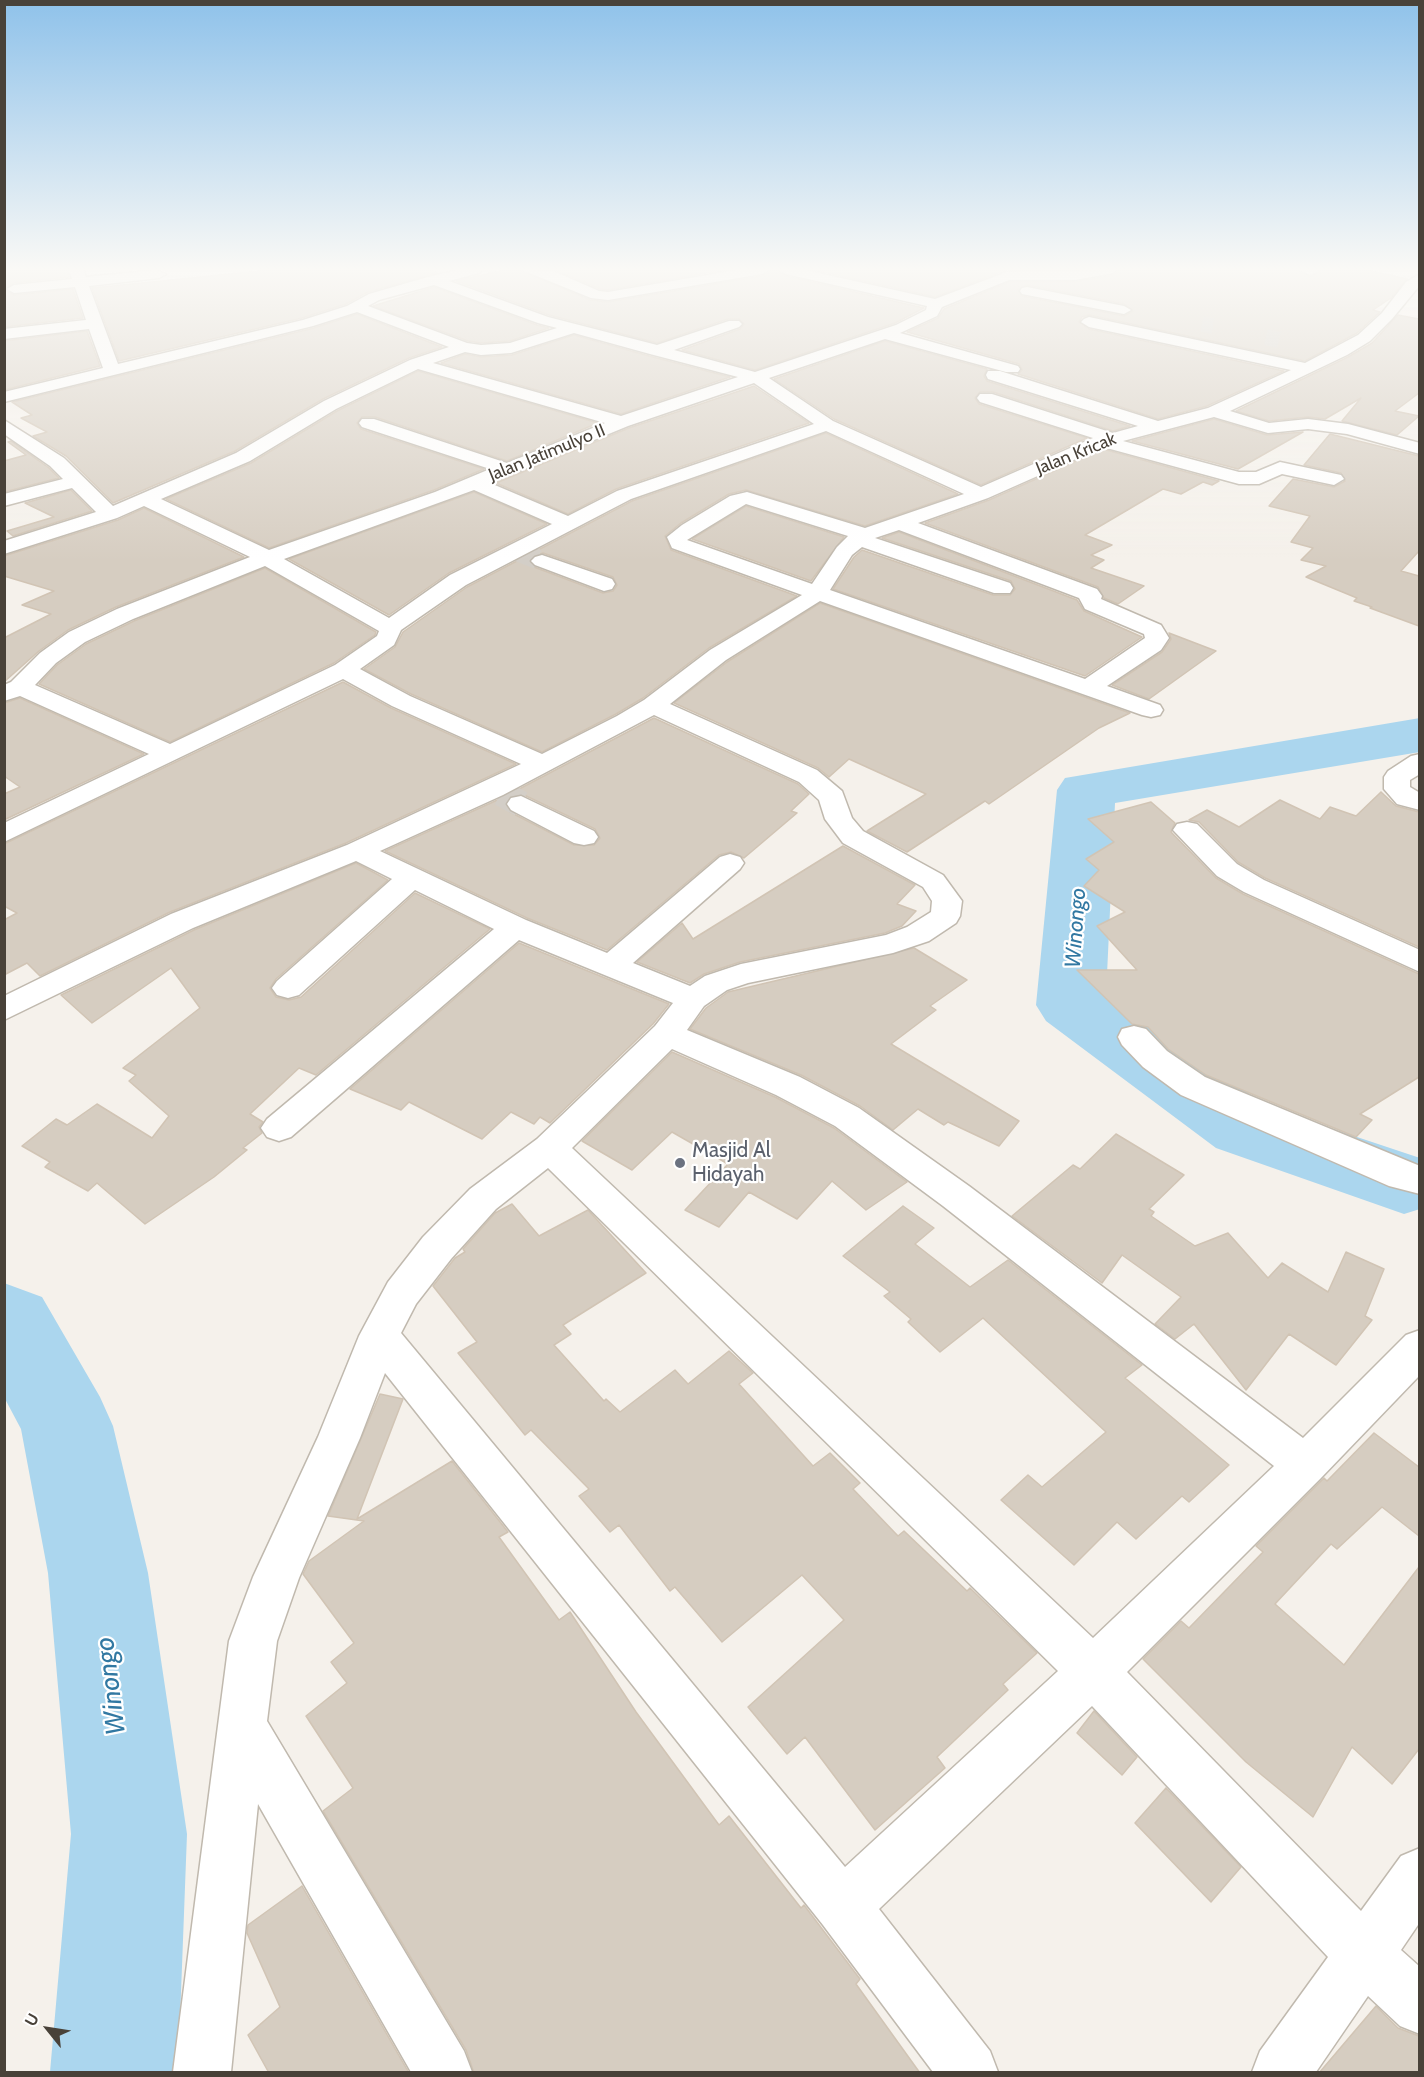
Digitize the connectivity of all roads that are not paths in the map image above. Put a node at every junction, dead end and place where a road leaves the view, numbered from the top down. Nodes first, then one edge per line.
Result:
1 (110, 367) edge
2 (129, 367) edge
3 (408, 367) edge
4 (430, 367) edge
5 (717, 367) edge
6 (788, 367) edge
7 (1004, 367) edge
8 (1301, 367) tunnel mouth
9 (1306, 368) joint
10 (112, 371) junction
11 (756, 377) junction
12 (4, 397) edge
13 (986, 398) dead end
14 (1214, 412) junction
15 (622, 422) junction
16 (368, 423) dead end
17 (4, 425) edge
18 (827, 425) junction
19 (1159, 427) junction
20 (1419, 428) edge
21 (1106, 440) junction
22 (1400, 443) junction
23 (1419, 449) edge
24 (508, 469) junction
25 (1334, 479) dead end
26 (76, 481) junction
27 (474, 483) junction
28 (981, 494) junction
29 (144, 499) junction
30 (4, 500) edge
31 (110, 514) junction
32 (896, 522) junction
33 (567, 523) junction
34 (861, 537) junction
35 (4, 548) edge
36 (267, 558) junction
37 (542, 561) tunnel mouth
38 (604, 584) dead end
39 (1002, 588) dead end
40 (819, 592) junction
41 (390, 628) junction
42 (342, 670) junction
43 (1089, 687) junction
44 (12, 691) edge
45 (652, 705) junction
46 (1151, 710) dead end
47 (169, 753) junction
48 (1419, 762) edge
49 (542, 764) junction
50 (505, 795) junction
51 (1419, 802) edge
52 (1187, 830) dead end
53 (4, 834) edge
54 (584, 837) dead end
55 (357, 851) junction
56 (729, 863) dead end
57 (411, 878) junction
58 (515, 927) junction
59 (1419, 962) edge
60 (609, 967) junction
61 (288, 988) dead end
62 (693, 999) junction
63 (4, 1009) edge
64 (667, 1034) junction
65 (1134, 1037) dead end
66 (279, 1128) dead end
67 (550, 1148) junction
68 (1419, 1180) edge
69 (379, 1336) junction
70 (1419, 1347) edge
71 (1305, 1465) junction
72 (1093, 1672) junction
73 (241, 1725) junction
74 (1419, 1875) edge
75 (842, 1906) junction
76 (1363, 1953) junction
77 (1419, 2006) edge
78 (202, 2073) edge
79 (443, 2073) edge
80 (969, 2073) edge
81 (1281, 2073) edge

1 - 10 street
2 - 10 street
3 - 29 street
4 - 15 street
5 - 11 street
6 - 11 street, Jalan Jatimulyo II
7 - 19 street
8 - 9 street
9 - 14 street, Jalan Kricak
10 - 12 street
11 - 15 street, Jalan Jatimulyo II
11 - 18 street
13 - 21 street
14 - 19 street, Jalan Kricak
14 - 22 street
15 - 24 street, Jalan Jatimulyo II
16 - 24 street
17 - 26 street
18 - 28 street
18 - 33 street
19 - 21 street, Jalan Kricak
20 - 22 street
21 - 25 street
21 - 28 street, Jalan Kricak
22 - 23 street
24 - 27 street, Jalan Jatimulyo II
26 - 30 street
26 - 31 street
27 - 33 street
27 - 36 street, Jalan Jatimulyo II
28 - 32 street, Jalan Kricak
29 - 31 street
29 - 36 street
31 - 35 street
32 - 34 street, Jalan Kricak
32 - 43 street
33 - 41 street
34 - 39 street
34 - 40 street
34 - 40 street
36 - 41 street
36 - 44 street, Jalan Jatimulyo II
37 - 38 street
40 - 43 street
40 - 45 street
41 - 42 street
42 - 47 street
42 - 49 street
43 - 46 street
44 - 47 street
45 - 49 street
45 - 62 street
47 - 53 street
48 - 51 street
49 - 50 street
50 - 54 street
50 - 55 street
52 - 59 street
55 - 57 street
55 - 63 street
56 - 60 street
57 - 58 street
57 - 61 street
58 - 60 street
58 - 66 street
60 - 62 street
62 - 64 street
64 - 67 street
64 - 71 street
65 - 68 street
67 - 69 street
67 - 72 street
69 - 73 street
69 - 75 street
70 - 71 street
71 - 72 street
72 - 75 street
72 - 76 street
73 - 78 street
73 - 79 street
74 - 76 street
75 - 80 street
76 - 77 street
76 - 81 street

